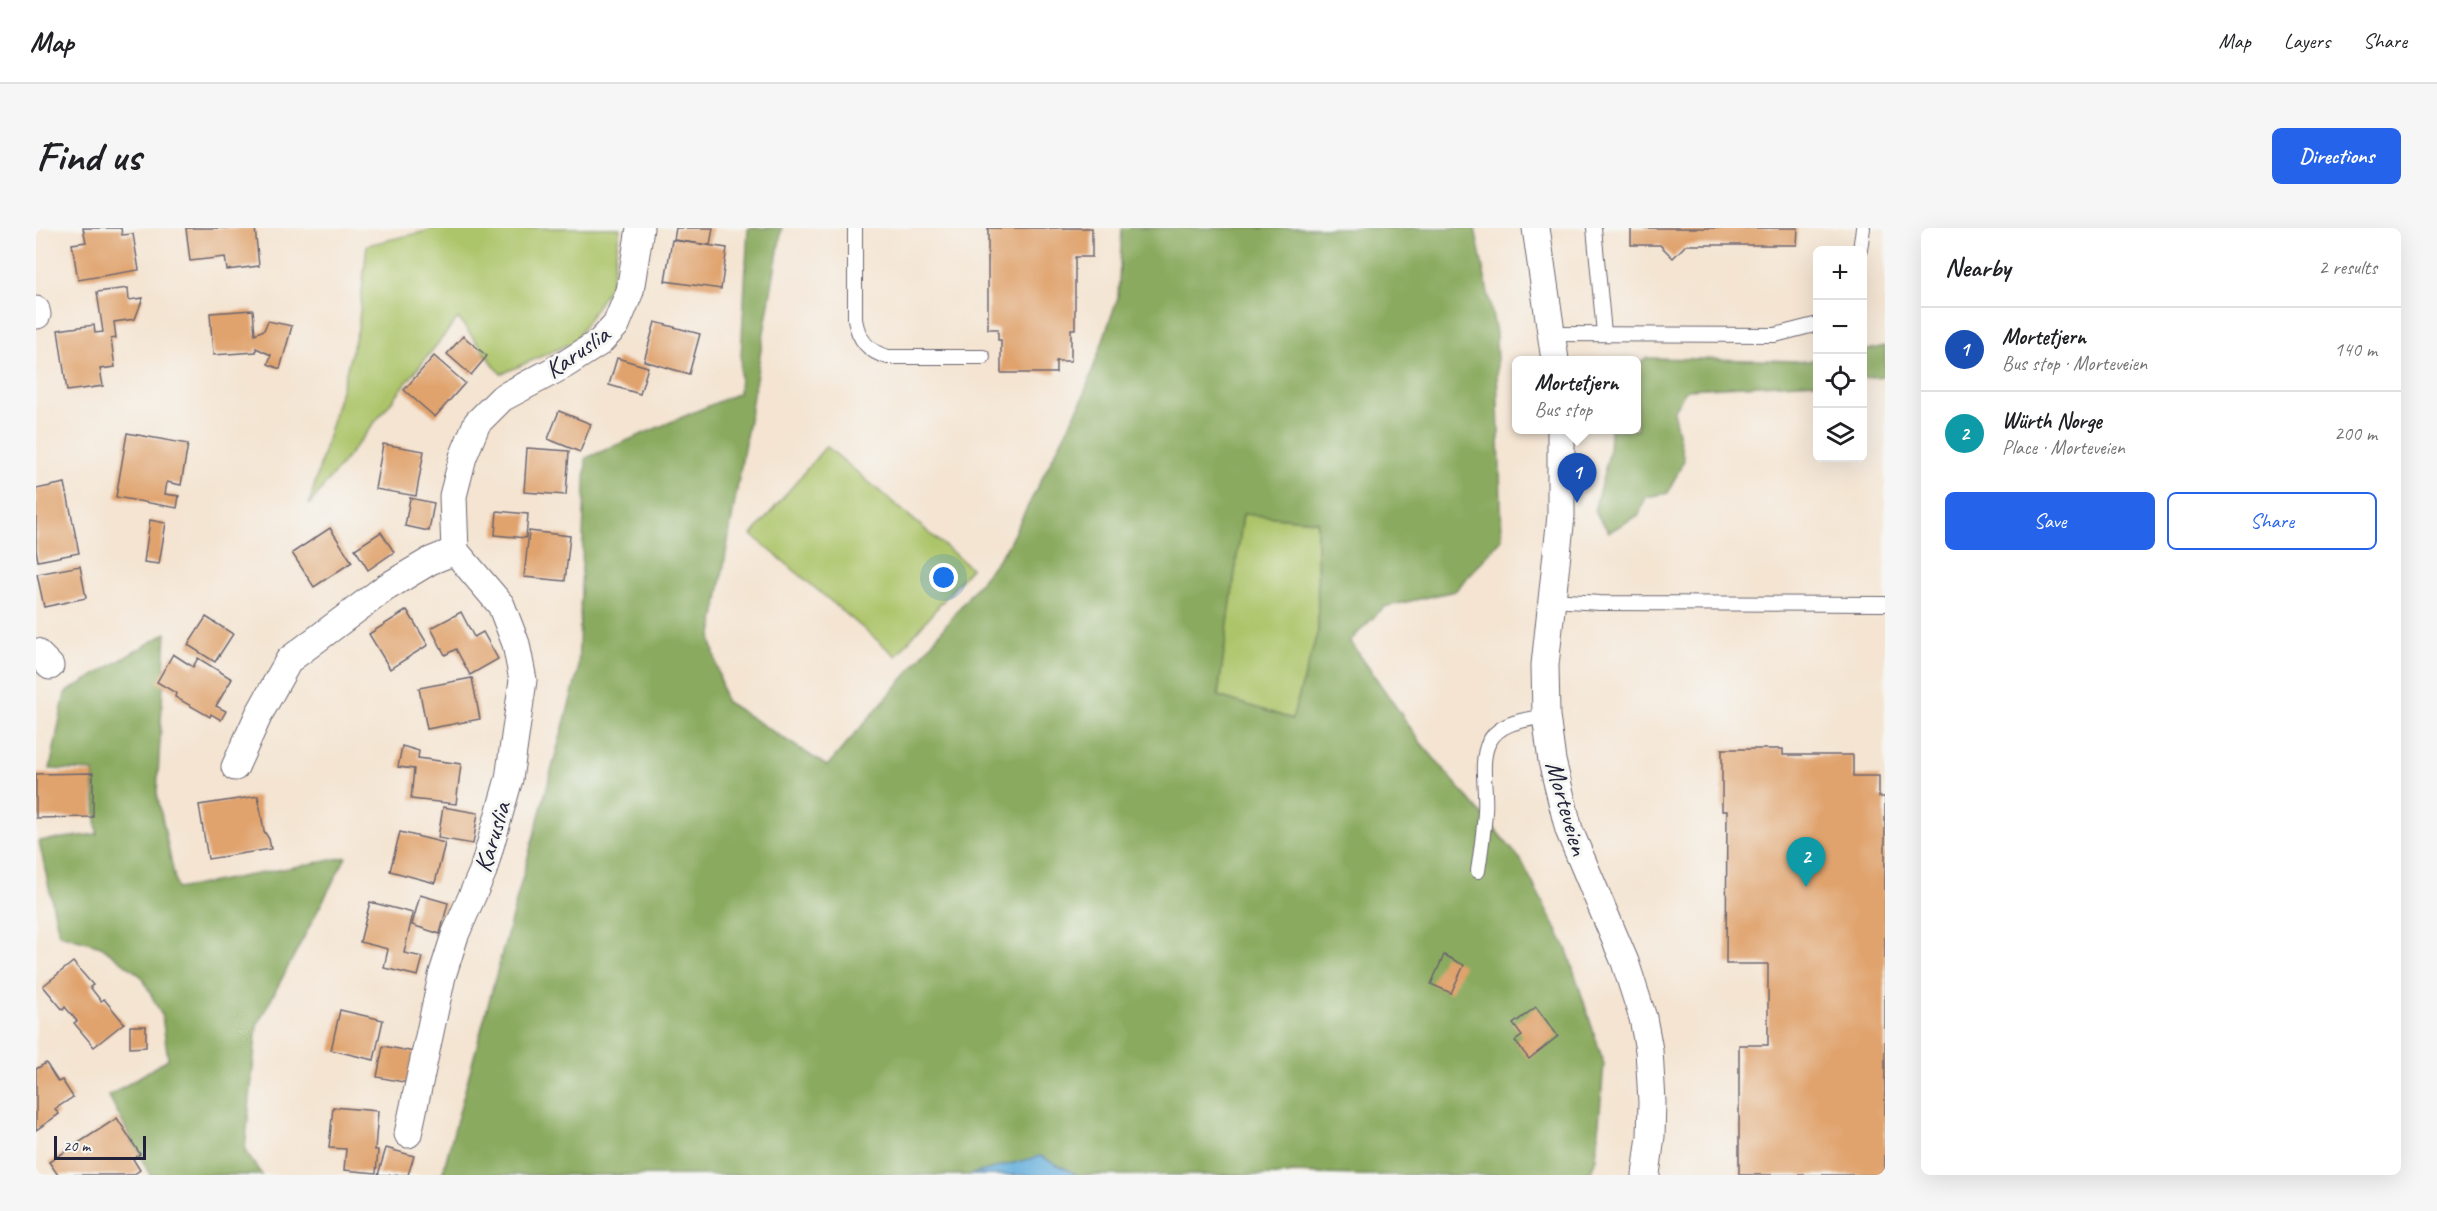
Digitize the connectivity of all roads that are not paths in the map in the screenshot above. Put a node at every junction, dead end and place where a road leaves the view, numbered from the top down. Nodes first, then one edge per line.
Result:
1 (640, 228) edge
2 (855, 228) edge
3 (1536, 228) edge
4 (1594, 228) edge
5 (1863, 228) edge
6 (1861, 246) edge
7 (1813, 325) edge
8 (1604, 333) junction
9 (1552, 334) junction
10 (1555, 356) edge
11 (983, 357) dead end
12 (1561, 434) edge
13 (455, 551) junction
14 (1551, 600) junction
15 (1885, 604) edge
16 (1546, 716) junction
17 (235, 766) dead end
18 (1478, 871) dead end
19 (408, 1134) dead end
20 (1646, 1175) edge

1 - 13 street, Karuslia
2 - 11 lane
3 - 9 street
4 - 8 lane
5 - 6 lane
7 - 8 lane
8 - 9 lane
9 - 10 street
12 - 14 street, Morteveien
13 - 17 street
13 - 19 street, Karuslia
14 - 15 lane
14 - 16 street, Morteveien
16 - 18 lane
16 - 20 street, Morteveien

